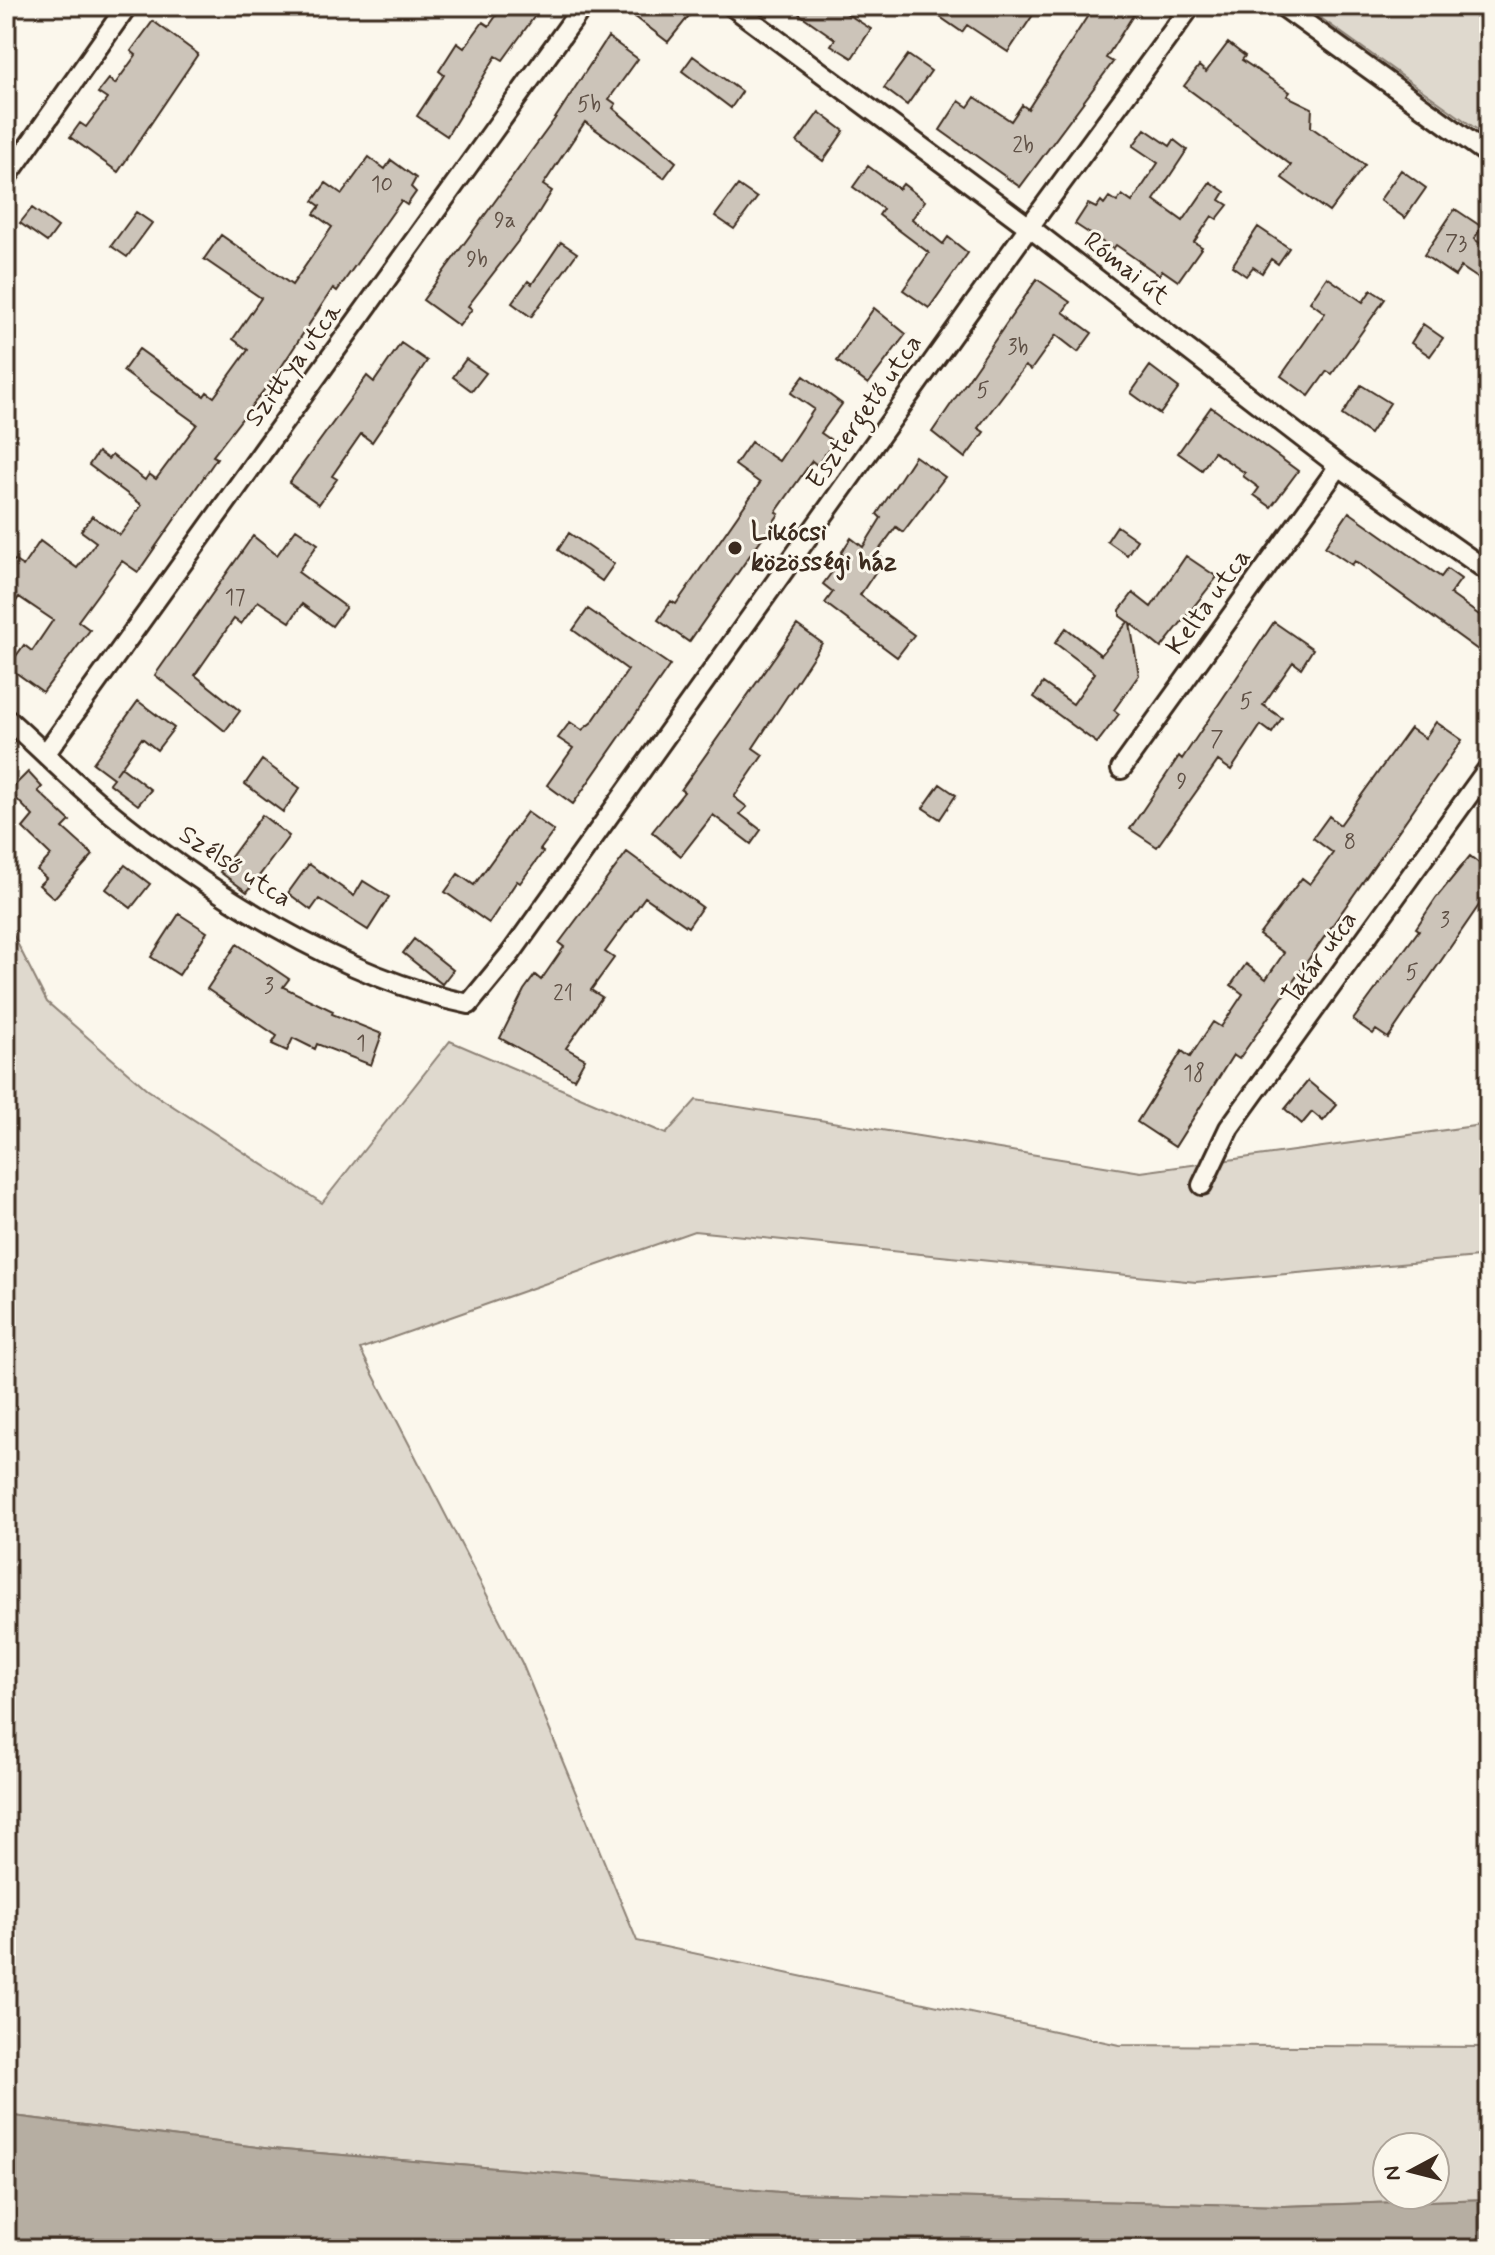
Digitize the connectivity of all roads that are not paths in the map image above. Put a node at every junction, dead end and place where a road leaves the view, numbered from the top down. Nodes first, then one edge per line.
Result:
1 (127, 6) edge
2 (583, 6) edge
3 (732, 6) edge
4 (1191, 6) edge
5 (1282, 6) edge
6 (1489, 155) edge
7 (6, 178) edge
8 (1029, 227) junction
9 (1339, 466) junction
10 (1489, 572) edge
11 (6, 718) edge
12 (46, 753) junction
13 (1489, 767) edge
14 (1121, 769) dead end
15 (469, 1004) joint
16 (1202, 1185) dead end

1 - 7 street
2 - 12 street, Szittya utca
3 - 8 street, Római út
4 - 8 street, Esztergető utca
5 - 6 street
8 - 9 street, Római út
8 - 15 street, Esztergető utca
9 - 10 street, Római út
9 - 14 street, Kelta utca
11 - 12 street, Szélső utca
12 - 15 street, Szélső utca
13 - 16 street, Tatár utca

